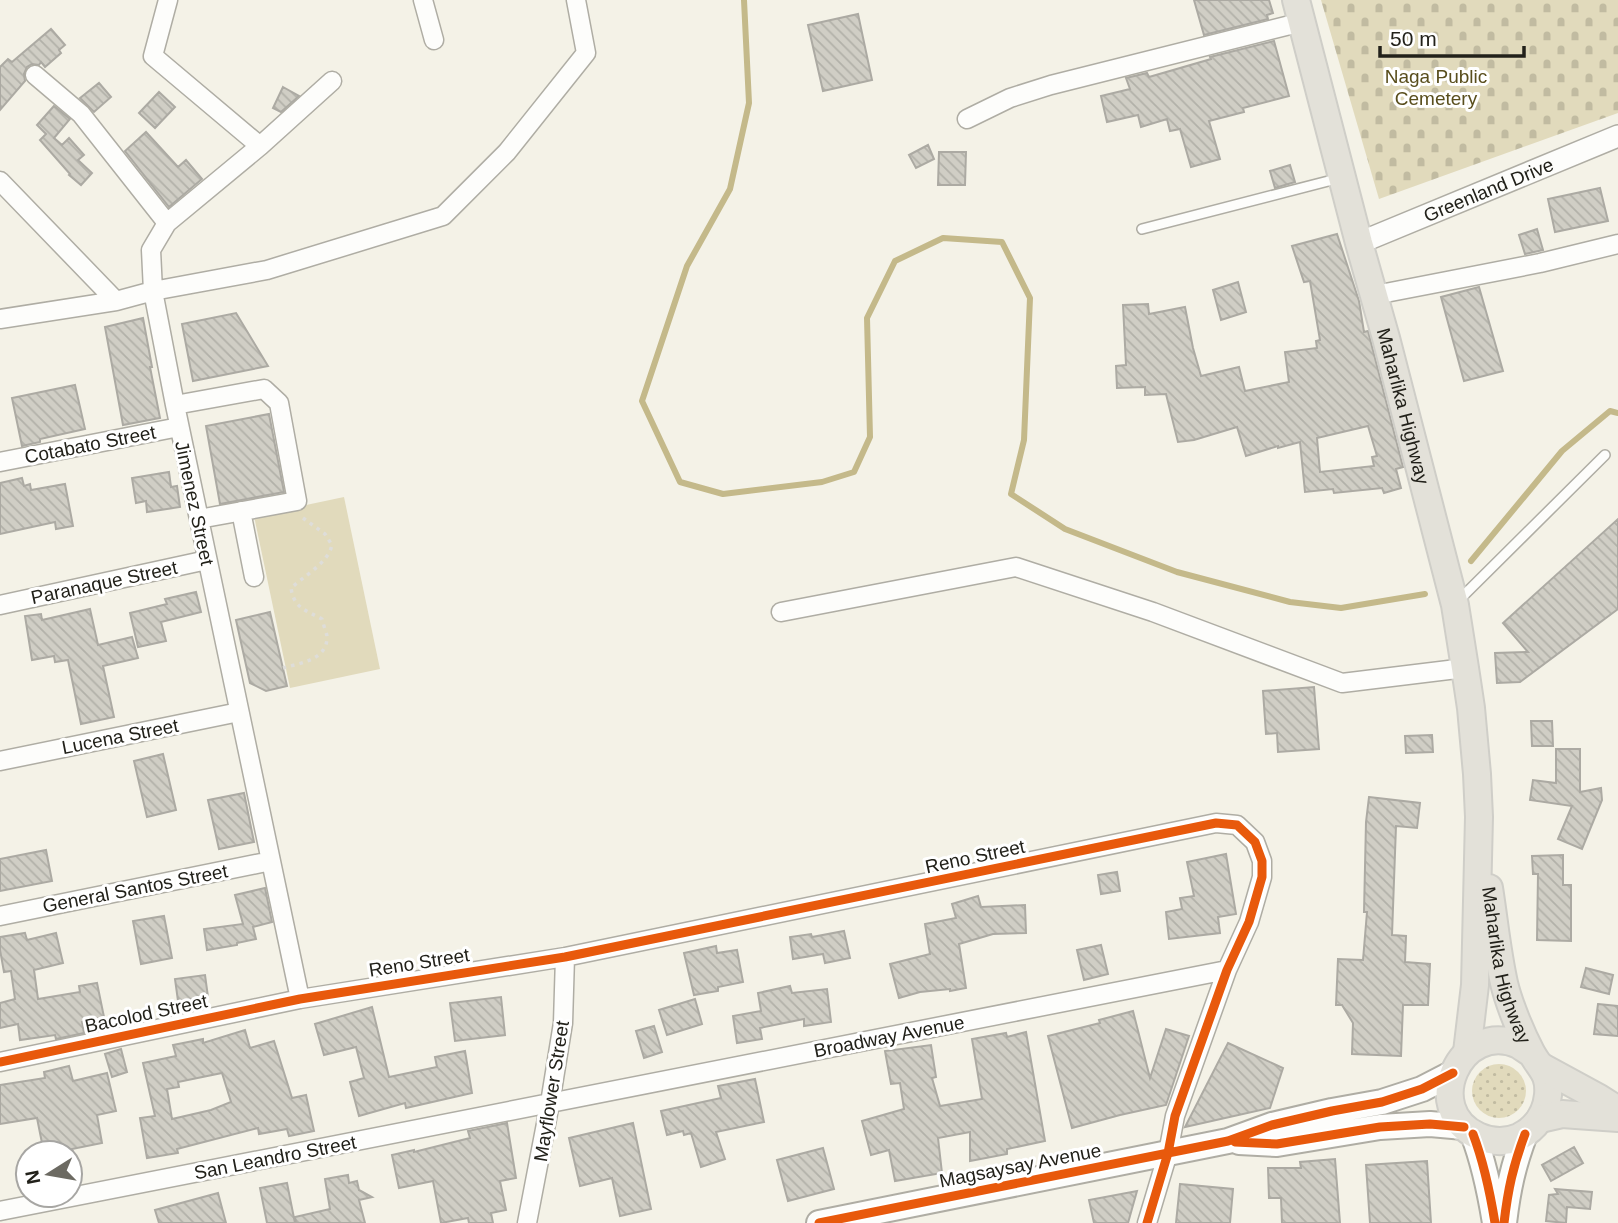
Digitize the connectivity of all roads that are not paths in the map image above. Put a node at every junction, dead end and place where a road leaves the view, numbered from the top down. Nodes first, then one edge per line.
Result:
1 (168, 0) edge
2 (423, 0) edge
3 (576, 0) edge
4 (1299, 11) edge
5 (434, 40) dead end
6 (35, 75) dead end
7 (332, 81) dead end
8 (967, 119) dead end
9 (1618, 136) edge
10 (260, 146) junction
11 (1343, 178) junction
12 (0, 181) edge
13 (7, 197) edge
14 (167, 223) junction
15 (1142, 229) dead end
16 (1359, 243) junction
17 (1618, 244) edge
18 (153, 291) junction
19 (1375, 295) junction
20 (116, 301) junction
21 (0, 319) edge
22 (175, 405) junction
23 (179, 427) junction
24 (1605, 455) dead end
25 (0, 462) edge
26 (241, 511) junction
27 (199, 519) junction
28 (207, 559) junction
29 (254, 577) dead end
30 (0, 605) edge
31 (1455, 605) junction
32 (781, 612) dead end
33 (1465, 668) junction
34 (240, 712) junction
35 (0, 761) edge
36 (1479, 817) junction
37 (271, 861) junction
38 (0, 916) edge
39 (565, 957) junction
40 (1227, 970) junction
41 (300, 999) junction
42 (1537, 1060) junction
43 (0, 1062) edge
44 (1460, 1063) junction
45 (551, 1103) junction
46 (1618, 1110) edge
47 (1618, 1118) edge
48 (1532, 1127) junction
49 (1469, 1130) junction
50 (1228, 1141) junction
51 (1168, 1153) junction
52 (0, 1210) edge
53 (527, 1223) edge
54 (819, 1223) edge
55 (1147, 1223) edge
56 (1495, 1223) edge
57 (1504, 1223) edge

1 - 10 street
2 - 5 street
3 - 18 street
4 - 8 street
4 - 11 main road, Maharlika Highway
6 - 14 street
7 - 10 street, Jimenez Street
9 - 16 street, Greenland Drive
10 - 14 street, Jimenez Street
11 - 15 lane
11 - 16 main road, Maharlika Highway
12 - 13 street
13 - 20 street
14 - 18 street, Jimenez Street
16 - 19 main road, Maharlika Highway
17 - 19 street
18 - 20 street
18 - 22 street, Jimenez Street
19 - 31 main road, Maharlika Highway
20 - 21 street
22 - 23 street, Jimenez Street
22 - 26 street
23 - 25 street, Cotabato Street
23 - 27 street, Jimenez Street
24 - 31 lane
26 - 27 street
26 - 29 street
27 - 28 street, Jimenez Street
28 - 30 street, Paranaque Street
28 - 34 street, Jimenez Street
31 - 33 main road, Maharlika Highway
32 - 33 street
33 - 36 main road, Maharlika Highway
34 - 35 street, Lucena Street
34 - 37 street, Jimenez Street
36 - 42 main road, Maharlika Highway
36 - 44 main road, Maharlika Highway
37 - 38 street, General Santos Street
37 - 41 street, Jimenez Street
39 - 40 street, Reno Street
39 - 41 street, Reno Street
39 - 45 street, Mayflower Street
40 - 45 street, Broadway Avenue
40 - 51 street, Reno Street
41 - 43 street, Bacolod Street
42 - 44 main road
42 - 46 main road
42 - 48 main road
44 - 49 main road
44 - 50 main road, Magsaysay Avenue
45 - 52 street, San Leandro Street
45 - 53 street, Mayflower Street
47 - 48 main road
48 - 49 main road
48 - 57 main road
49 - 50 main road, Magsaysay Avenue
49 - 56 main road
50 - 51 main road, Magsaysay Avenue
51 - 54 main road, Magsaysay Avenue
51 - 55 street, Reno Street

